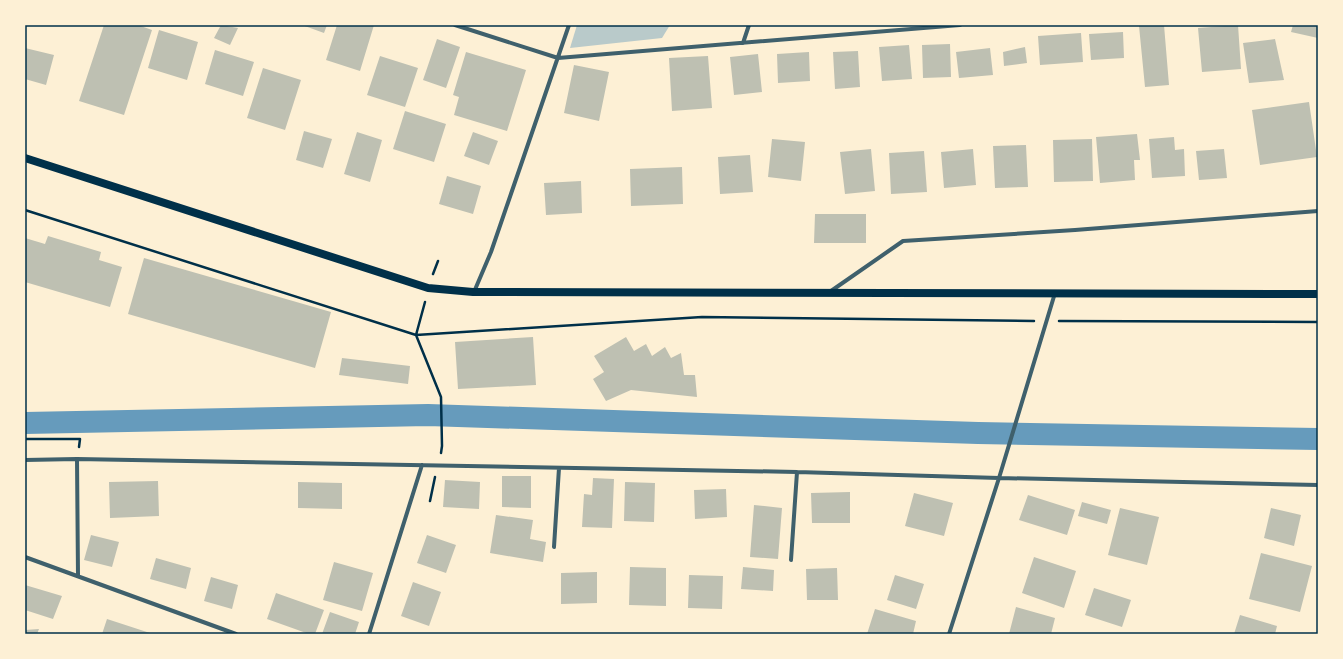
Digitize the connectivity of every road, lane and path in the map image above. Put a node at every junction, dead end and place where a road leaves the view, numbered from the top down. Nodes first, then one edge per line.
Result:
1 (455, 25) edge
2 (569, 25) edge
3 (749, 25) edge
4 (960, 25) edge
5 (743, 43) junction
6 (558, 58) junction
7 (25, 158) edge
8 (25, 210) edge
9 (1318, 211) edge
10 (438, 261) dead end
11 (428, 288) junction
12 (473, 292) junction
13 (1055, 293) junction
14 (827, 294) junction
15 (1318, 294) edge
16 (1047, 321) junction
17 (1318, 322) edge
18 (416, 334) junction
19 (25, 439) edge
20 (442, 446) dead end
21 (77, 459) junction
22 (25, 460) edge
23 (422, 465) junction
24 (438, 465) junction
25 (559, 468) junction
26 (797, 472) junction
27 (999, 478) junction
28 (1318, 485) edge
29 (430, 502) dead end
30 (554, 547) dead end
31 (25, 557) edge
32 (791, 560) dead end
33 (78, 576) junction
34 (236, 634) edge
35 (369, 634) edge
36 (949, 634) edge

1 - 6 street
2 - 6 street
3 - 5 street
4 - 5 street
5 - 6 street
6 - 12 street
7 - 11 main road
8 - 18 path
9 - 14 street
10 - 11 path
11 - 12 main road
11 - 18 path
12 - 14 main road
13 - 14 main road
13 - 15 main road
13 - 16 street
16 - 17 path
16 - 18 path
16 - 27 street
18 - 20 path
19 - 21 path
21 - 22 street
21 - 23 street
21 - 33 street
23 - 24 street
23 - 35 street
24 - 25 street
24 - 29 path
25 - 26 street
25 - 30 street
26 - 27 street
26 - 32 street
27 - 28 street
27 - 36 street
31 - 33 street
33 - 34 street

